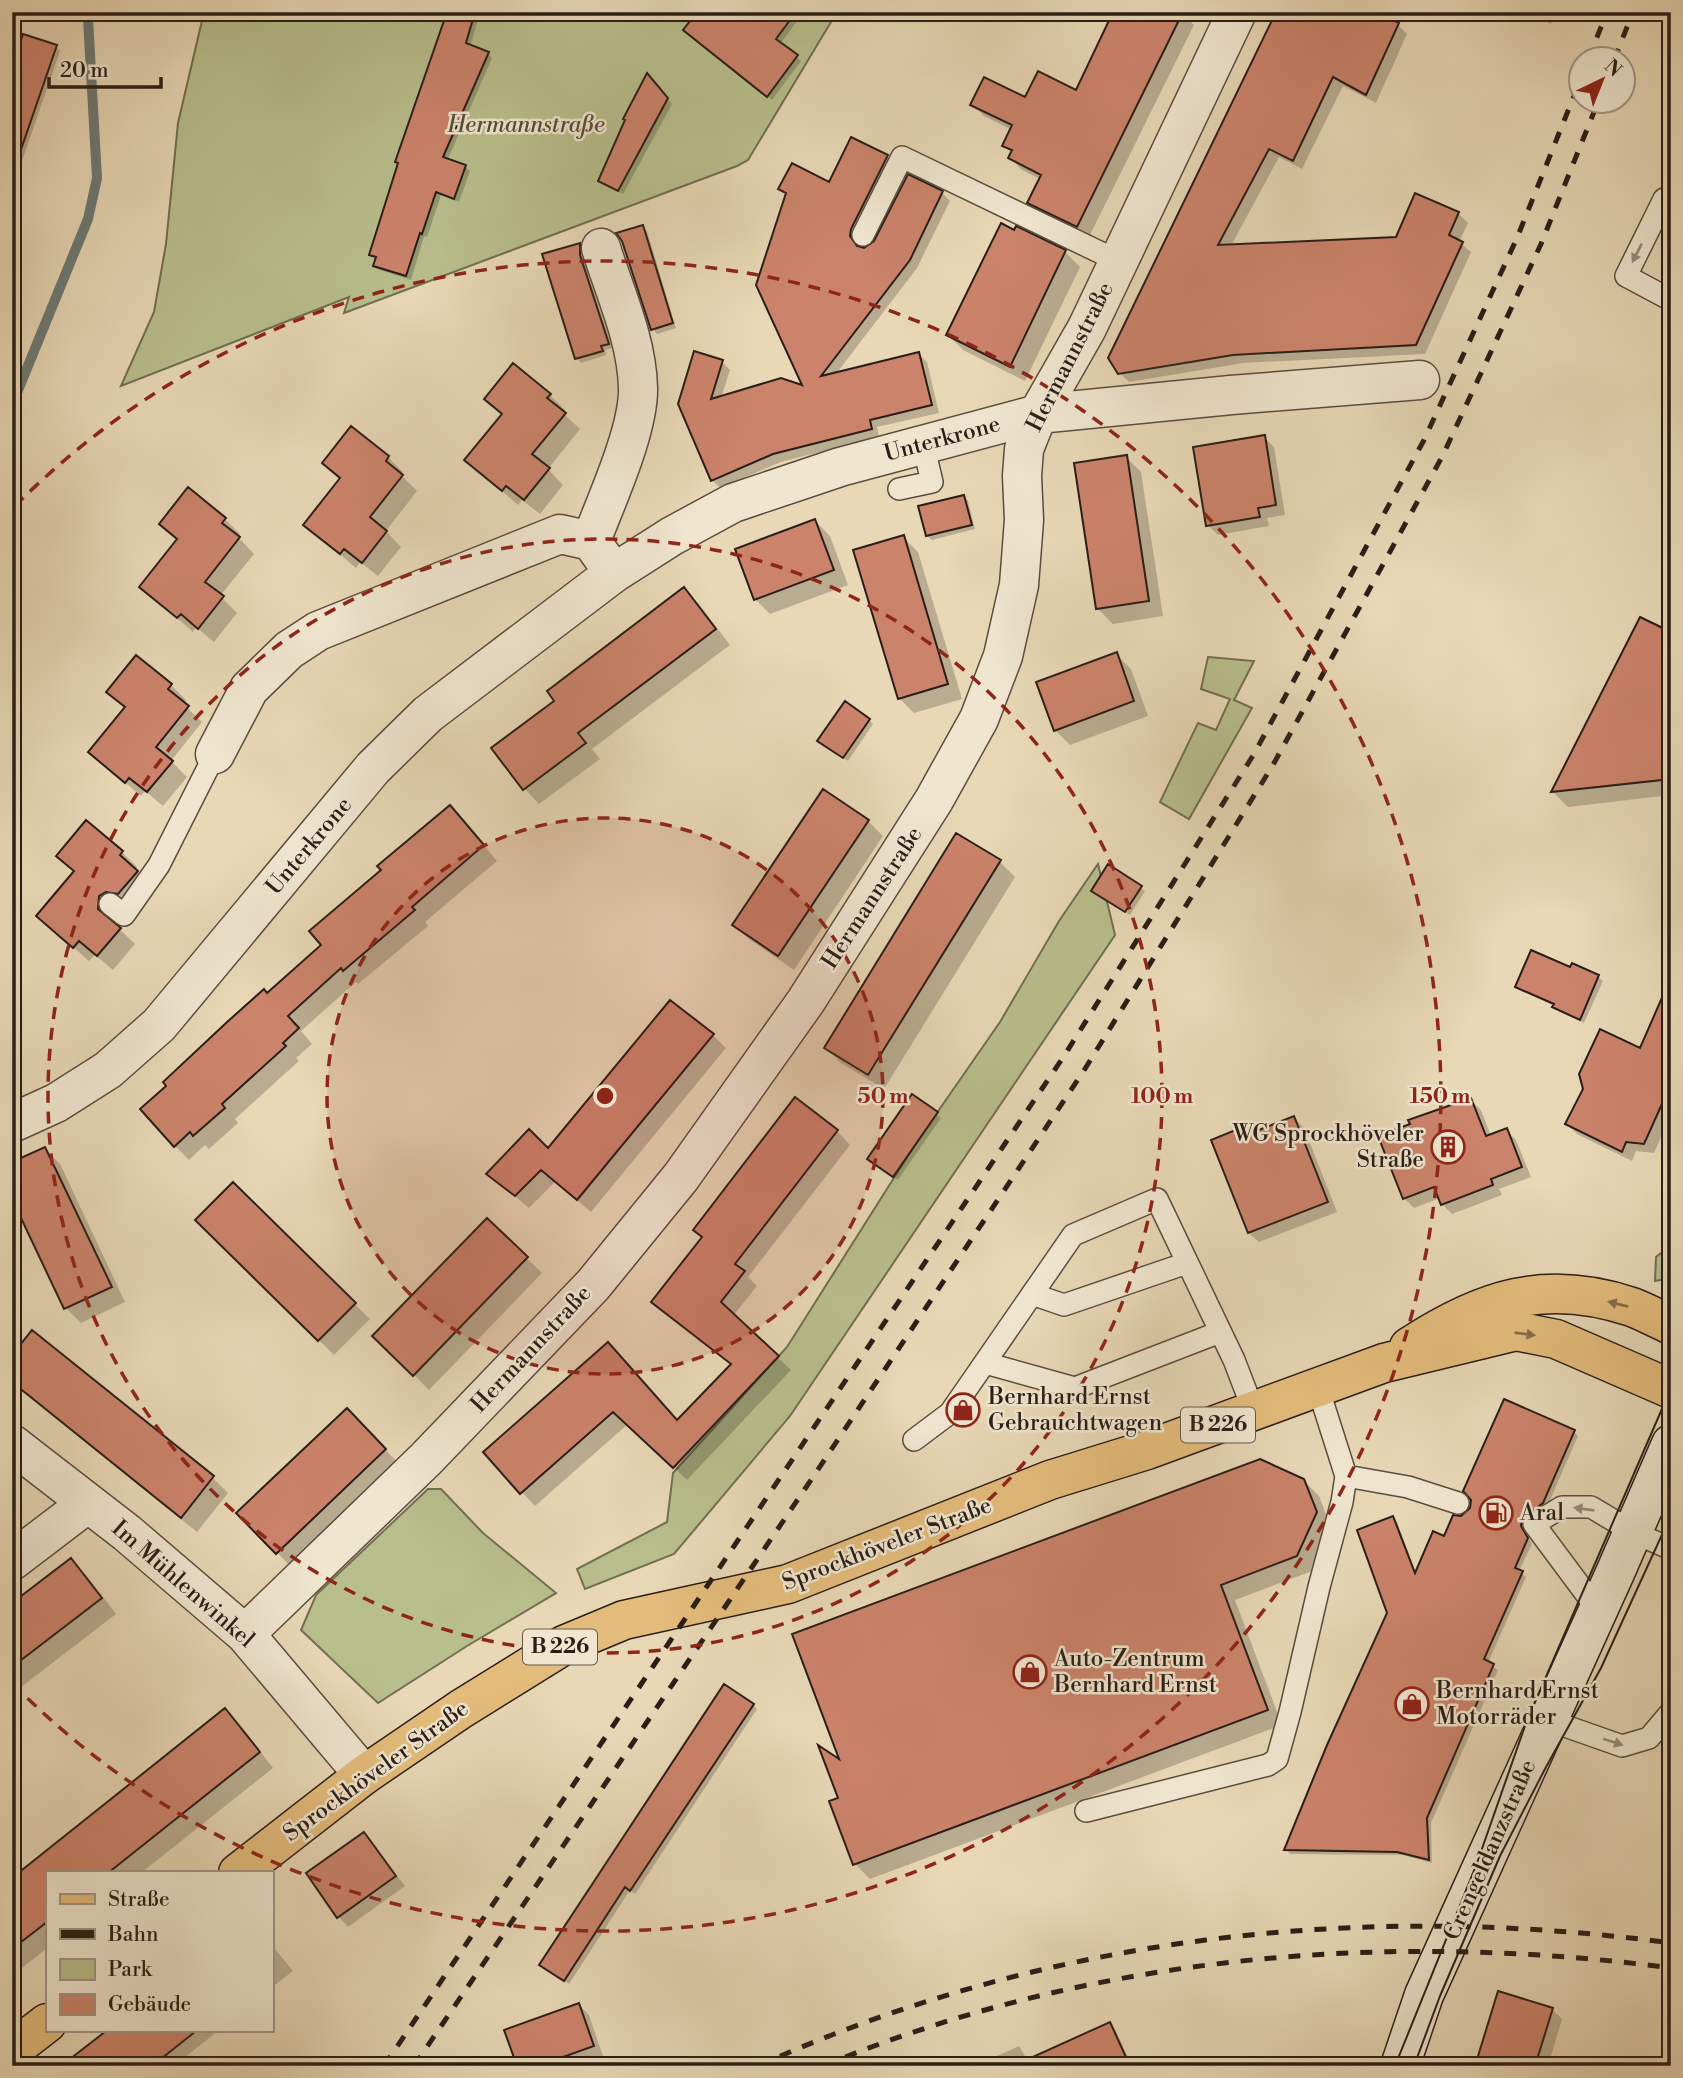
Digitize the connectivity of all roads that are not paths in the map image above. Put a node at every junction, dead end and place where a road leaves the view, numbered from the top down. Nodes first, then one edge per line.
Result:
1 (1237, 12) edge
2 (1671, 204) edge
3 (863, 235) dead end
4 (601, 248) dead end
5 (1118, 261) junction
6 (1671, 300) edge
7 (1420, 380) dead end
8 (1038, 414) junction
9 (923, 444) junction
10 (899, 489) dead end
11 (591, 541) junction
12 (614, 573) junction
13 (215, 754) joint
14 (110, 904) dead end
15 (12, 1123) edge
16 (1187, 1263) junction
17 (1032, 1294) junction
18 (1671, 1325) edge
19 (1220, 1332) junction
20 (985, 1363) junction
21 (1384, 1363) junction
22 (1318, 1388) junction
23 (1671, 1389) edge
24 (1254, 1412) junction
25 (914, 1440) dead end
26 (12, 1444) edge
27 (1671, 1444) edge
28 (1346, 1476) junction
29 (88, 1503) junction
30 (1458, 1503) dead end
31 (1633, 1532) junction
32 (1671, 1549) edge
33 (12, 1561) edge
34 (1598, 1610) junction
35 (245, 1634) junction
36 (1671, 1712) edge
37 (1548, 1720) junction
38 (363, 1775) junction
39 (1086, 1811) dead end
40 (241, 1871) edge
41 (46, 2024) edge
42 (12, 2050) edge
43 (1401, 2066) edge

1 - 5 street, Hermannstraße
2 -> 6 lane
3 - 5 lane
4 - 11 street
5 - 8 street, Hermannstraße
7 - 8 street, Unterkrone
8 - 9 street, Unterkrone
8 - 35 street, Hermannstraße
9 - 10 lane
9 - 12 street, Unterkrone
11 - 12 street
11 - 13 street
12 - 15 street, Unterkrone
13 - 14 lane
16 - 17 lane
16 - 17 lane
16 - 19 lane
17 - 20 lane
18 -> 21 main road, Sprockhöveler Straße
19 - 20 lane
19 - 24 lane
20 - 25 lane
21 - 22 main road, Sprockhöveler Straße / B 226
21 -> 23 main road, Sprockhöveler Straße / B 226
22 - 24 main road, Sprockhöveler Straße / B 226
22 - 28 lane
24 - 38 main road, Sprockhöveler Straße / B 226
26 - 29 street, Im Mühlenwinkel
27 - 31 street, Crengeldanzstraße
28 - 30 lane
28 - 39 lane
29 - 33 street
29 - 35 street, Im Mühlenwinkel
31 - 32 lane
31 - 34 street, Crengeldanzstraße
31 -> 34 lane
34 - 37 street, Crengeldanzstraße
35 - 38 street, Im Mühlenwinkel
37 -> 36 lane
37 - 43 street, Crengeldanzstraße
38 - 40 main road, Sprockhöveler Straße / B 226
41 - 42 main road

